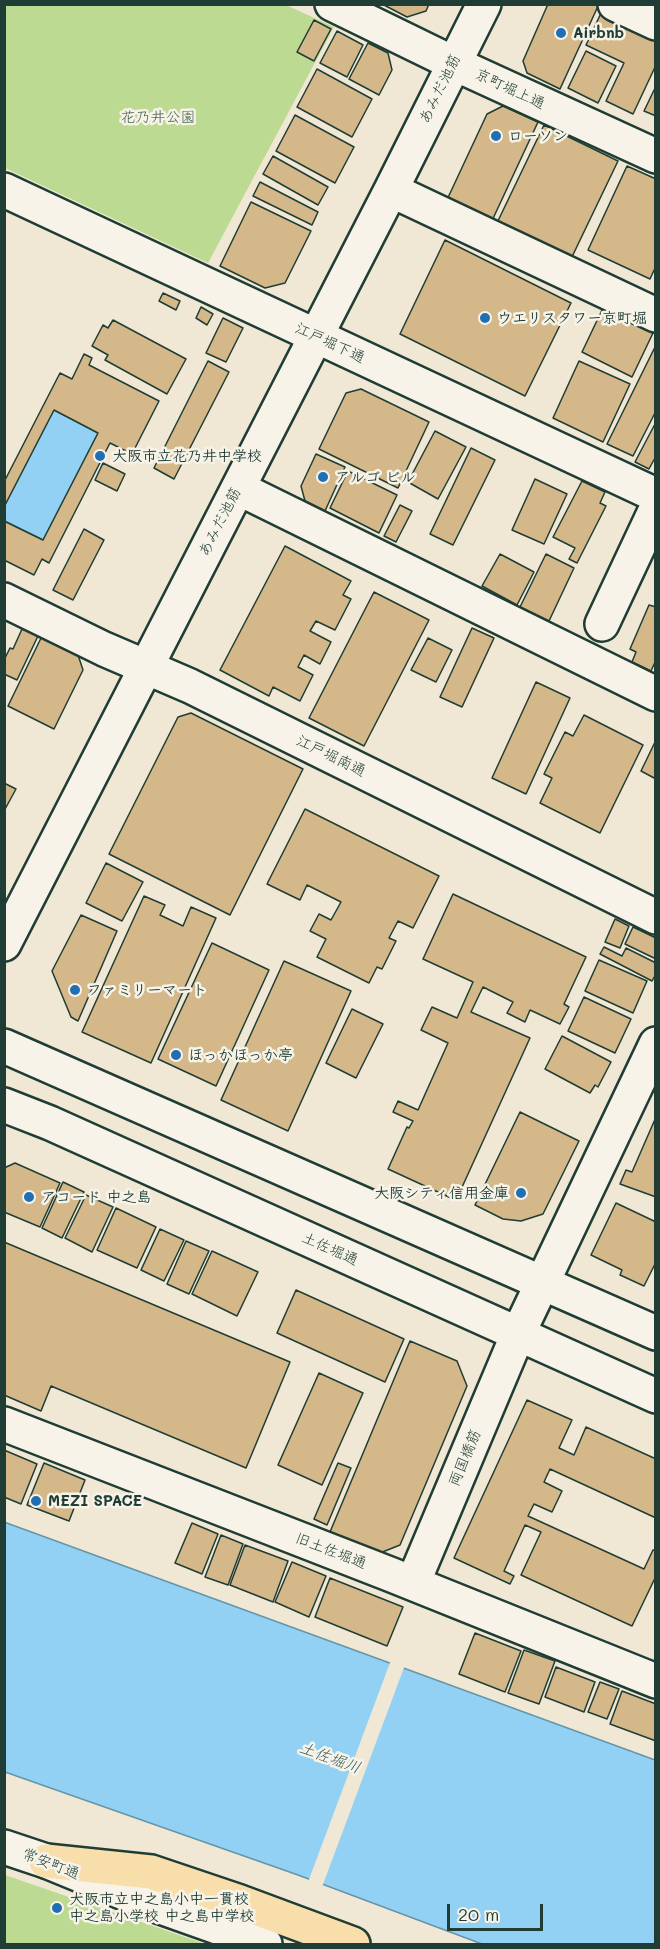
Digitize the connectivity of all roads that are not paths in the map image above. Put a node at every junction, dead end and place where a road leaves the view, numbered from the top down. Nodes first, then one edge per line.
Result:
1 (332, 4) edge
2 (484, 4) edge
3 (615, 4) edge
4 (656, 23) edge
5 (453, 63) junction
6 (656, 156) edge
7 (4, 190) edge
8 (391, 190) junction
9 (656, 315) edge
10 (316, 336) junction
11 (238, 488) junction
12 (656, 495) edge
13 (656, 509) edge
14 (4, 600) edge
15 (602, 624) dead end
16 (145, 667) junction
17 (656, 694) edge
18 (656, 917) edge
19 (4, 944) edge
20 (656, 1044) edge
21 (4, 1046) edge
22 (4, 1105) edge
23 (542, 1282) junction
24 (656, 1333) edge
25 (518, 1334) junction
26 (656, 1396) edge
27 (4, 1424) edge
28 (413, 1582) junction
29 (656, 1682) edge
30 (4, 1847) edge
31 (46, 1861) junction
32 (265, 1944) edge
33 (353, 1944) edge

1 - 5 street, 京町堀上通
2 - 5 street, あみだ池筋
3 - 4 street
5 - 6 street, 京町堀上通
5 - 8 street, あみだ池筋
7 - 10 street, 江戸堀下通
8 - 9 street
8 - 10 street, あみだ池筋
10 - 11 street, あみだ池筋
10 - 12 street, 江戸堀下通
11 - 16 street, あみだ池筋
11 - 17 street
13 - 15 street
14 - 16 street, 江戸堀南通
16 - 18 street, 江戸堀南通
16 - 19 street, あみだ池筋
20 - 23 street
21 - 23 street
22 - 25 street, 土佐堀通
23 - 24 street
23 - 25 street, 両国橋筋
25 - 26 street, 土佐堀通
25 - 28 street, 両国橋筋
27 - 28 street, 旧土佐堀通
28 - 29 street, 旧土佐堀通
30 - 31 street, 常安町通
31 - 32 street, 常安町通
31 - 33 highway

